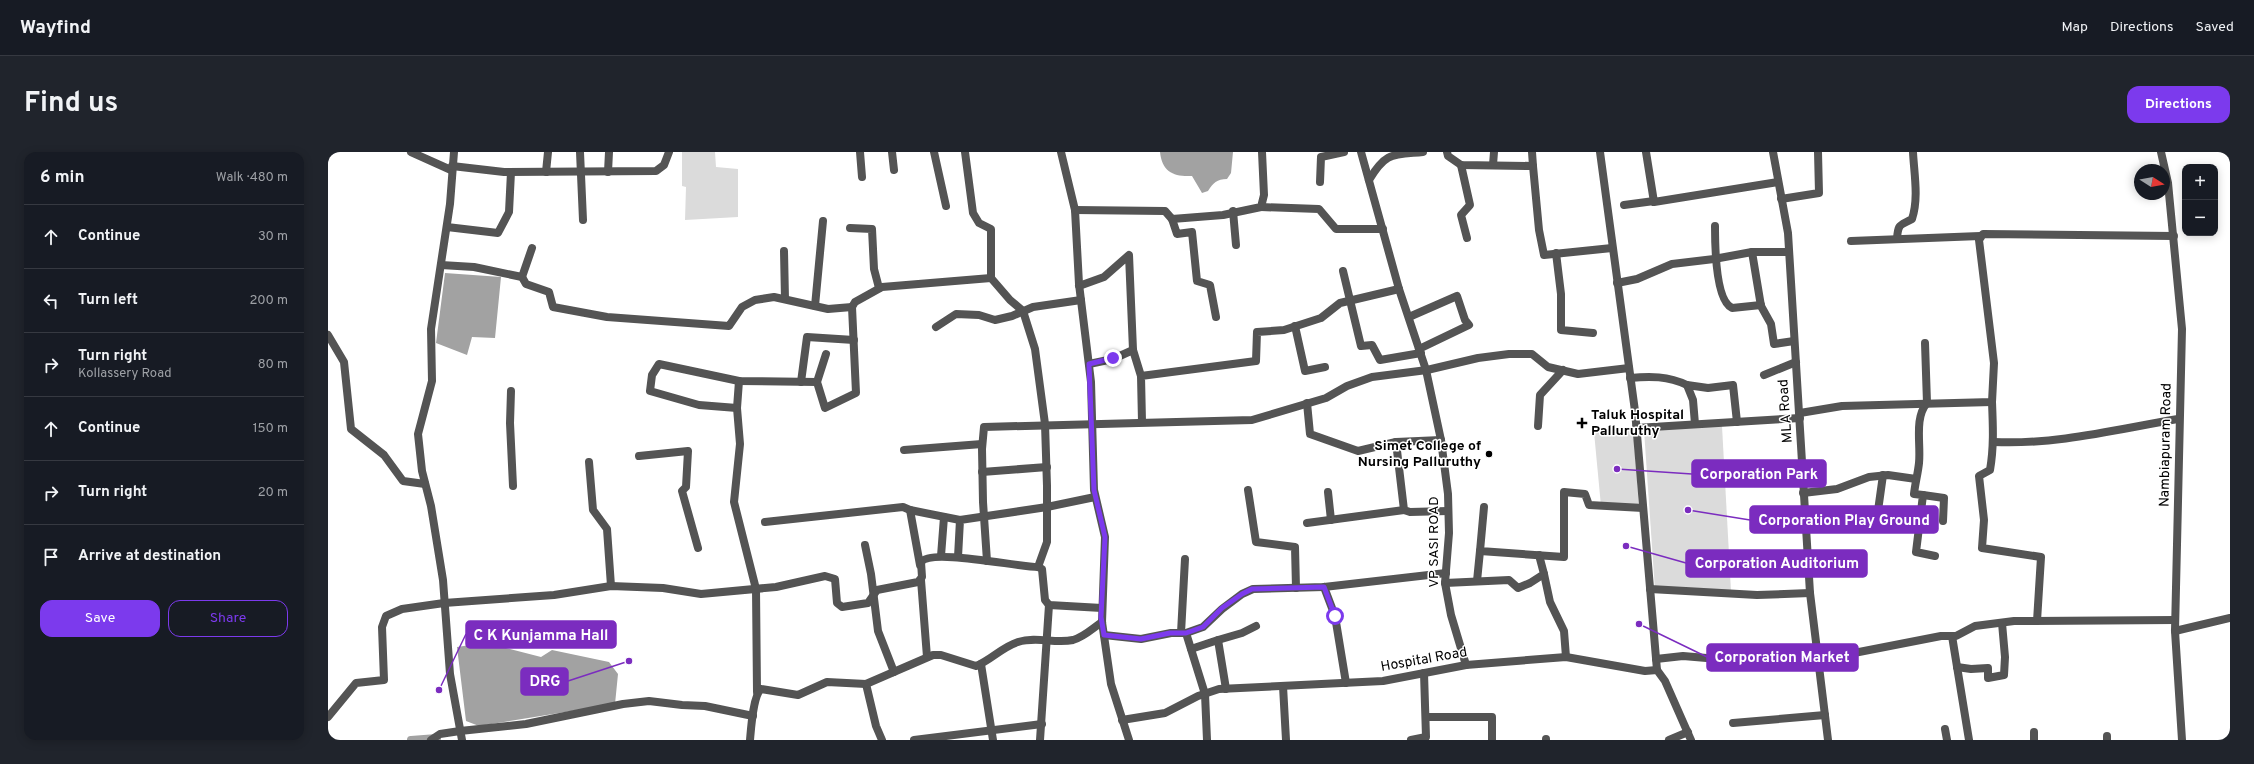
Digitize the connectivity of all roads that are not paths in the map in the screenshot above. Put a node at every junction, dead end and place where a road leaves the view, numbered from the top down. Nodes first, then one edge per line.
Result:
1 (411, 152) edge
2 (454, 152) edge
3 (548, 152) edge
4 (580, 152) edge
5 (609, 152) edge
6 (669, 152) edge
7 (860, 152) edge
8 (892, 152) edge
9 (934, 152) edge
10 (965, 152) edge
11 (1061, 152) edge
12 (1262, 152) edge
13 (1344, 152) edge
14 (1361, 152) edge
15 (1423, 152) edge
16 (1440, 152) edge
17 (1494, 152) edge
18 (1532, 152) edge
19 (1600, 152) edge
20 (1646, 152) edge
21 (1774, 152) edge
22 (1818, 152) edge
23 (1913, 152) edge
24 (2161, 152) edge
25 (1447, 154) edge
26 (1461, 165) junction
27 (1493, 165) junction
28 (1533, 166) junction
29 (451, 168) junction
30 (894, 170) dead end
31 (511, 172) junction
32 (546, 172) junction
33 (580, 172) junction
34 (608, 172) junction
35 (862, 177) dead end
36 (1369, 180) junction
37 (1320, 182) dead end
38 (1778, 182) junction
39 (1781, 199) junction
40 (1654, 202) junction
41 (1624, 205) dead end
42 (946, 206) dead end
43 (1261, 207) junction
44 (1075, 210) junction
45 (1233, 211) junction
46 (1172, 219) junction
47 (583, 220) dead end
48 (823, 221) dead end
49 (447, 226) junction
50 (1715, 226) dead end
51 (850, 228) dead end
52 (1383, 229) junction
53 (1980, 236) junction
54 (2174, 236) junction
55 (1467, 238) dead end
56 (1897, 239) junction
57 (1851, 240) dead end
58 (1236, 245) dead end
59 (532, 248) dead end
60 (1612, 248) junction
61 (784, 251) dead end
62 (1752, 252) junction
63 (1789, 252) junction
64 (1556, 253) junction
65 (1717, 259) junction
66 (441, 264) junction
67 (1343, 271) dead end
68 (522, 277) junction
69 (991, 278) junction
70 (1617, 283) junction
71 (1080, 286) junction
72 (879, 288) junction
73 (1399, 289) junction
74 (785, 299) junction
75 (1081, 300) junction
76 (1349, 301) junction
77 (1761, 305) junction
78 (815, 306) junction
79 (852, 307) junction
80 (1024, 311) junction
81 (1216, 316) dead end
82 (1409, 317) junction
83 (1295, 326) junction
84 (936, 327) dead end
85 (1593, 332) dead end
86 (328, 335) edge
87 (854, 340) junction
88 (1794, 341) junction
89 (1925, 343) dead end
90 (1133, 350) junction
91 (1420, 351) junction
92 (826, 354) dead end
93 (1796, 362) junction
94 (1089, 364) junction
95 (1325, 367) dead end
96 (1629, 368) junction
97 (1426, 370) junction
98 (1563, 370) junction
99 (1764, 375) dead end
100 (1141, 376) junction
101 (1630, 378) junction
102 (739, 381) junction
103 (801, 382) junction
104 (817, 382) junction
105 (1687, 385) junction
106 (511, 391) dead end
107 (1992, 402) junction
108 (1308, 403) junction
109 (1927, 403) junction
110 (737, 408) junction
111 (1800, 416) junction
112 (2178, 419) junction
113 (1142, 422) junction
114 (1737, 422) junction
115 (1092, 423) junction
116 (1045, 424) junction
117 (1695, 424) junction
118 (1538, 426) dead end
119 (1636, 428) junction
120 (1441, 440) junction
121 (1396, 442) junction
122 (1994, 442) junction
123 (982, 444) junction
124 (904, 450) dead end
125 (639, 456) dead end
126 (589, 462) dead end
127 (1047, 467) junction
128 (982, 472) junction
129 (1884, 475) junction
130 (1916, 479) junction
131 (426, 484) junction
132 (513, 486) dead end
133 (1248, 490) dead end
134 (1328, 492) dead end
135 (1803, 493) junction
136 (1923, 495) junction
137 (1096, 497) junction
138 (1047, 507) junction
139 (1484, 507) dead end
140 (1643, 508) junction
141 (910, 510) junction
142 (1404, 510) junction
143 (1448, 511) junction
144 (984, 516) junction
145 (944, 517) junction
146 (960, 520) junction
147 (1331, 520) junction
148 (1942, 521) dead end
149 (765, 522) dead end
150 (1307, 523) dead end
151 (1919, 527) junction
152 (865, 545) dead end
153 (698, 548) dead end
154 (1480, 551) junction
155 (1539, 555) junction
156 (941, 556) junction
157 (1935, 556) dead end
158 (958, 557) junction
159 (1185, 559) dead end
160 (987, 561) junction
161 (920, 564) junction
162 (1038, 567) junction
163 (1446, 573) junction
164 (1544, 574) junction
165 (921, 580) junction
166 (1476, 581) junction
167 (1445, 582) junction
168 (611, 586) junction
169 (1324, 587) junction
170 (1296, 588) junction
171 (756, 589) junction
172 (1650, 589) junction
173 (1810, 593) junction
174 (873, 596) junction
175 (444, 603) junction
176 (1049, 604) junction
177 (1102, 608) junction
178 (2230, 618) edge
179 (2175, 620) junction
180 (2037, 621) junction
181 (1102, 622) junction
182 (2002, 623) junction
183 (1256, 626) dead end
184 (2175, 631) junction
185 (1184, 633) junction
186 (1104, 635) junction
187 (1952, 636) junction
188 (1045, 639) junction
189 (1218, 640) junction
190 (1191, 649) junction
191 (927, 657) junction
192 (1566, 657) junction
193 (1656, 659) junction
194 (1818, 660) junction
195 (981, 664) junction
196 (1466, 665) junction
197 (1957, 667) junction
198 (1657, 670) junction
199 (894, 672) junction
200 (1424, 673) junction
201 (1346, 683) junction
202 (866, 684) junction
203 (1284, 686) junction
204 (1226, 689) junction
205 (757, 692) junction
206 (1205, 694) junction
207 (1825, 715) junction
208 (753, 716) junction
209 (328, 717) edge
210 (1426, 717) junction
211 (1122, 720) junction
212 (1733, 723) dead end
213 (1042, 724) junction
214 (1945, 729) dead end
215 (990, 730) junction
216 (1688, 732) junction
217 (461, 735) edge
218 (431, 740) edge
219 (750, 740) edge
220 (882, 740) edge
221 (914, 740) edge
222 (993, 740) edge
223 (1040, 740) edge
224 (1129, 740) edge
225 (1206, 740) edge
226 (1286, 740) edge
227 (1411, 740) edge
228 (1492, 740) edge
229 (1669, 740) edge
230 (1691, 740) edge
231 (1828, 740) edge
232 (1947, 740) edge
233 (1969, 740) edge
234 (2182, 740) edge

1 - 29 street
2 - 29 street
3 - 32 street
4 - 33 street
5 - 34 street
6 - 34 street
7 - 35 street
8 - 30 street
9 - 42 street
10 - 69 street
11 - 44 street
12 - 43 street
13 - 37 street
14 - 36 street, VP SASI ROAD
15 - 36 street
16 - 25 street
17 - 27 street
18 - 28 street
19 - 60 street
20 - 40 street
21 - 38 street, MLA Road
22 - 39 street
23 - 56 street
24 - 54 street, Nambiapuram Road
25 - 26 street
26 - 27 street
26 - 55 street
27 - 28 street
28 - 64 street
29 - 31 street
29 - 49 street
31 - 32 street
31 - 49 street
32 - 33 street
33 - 34 street
33 - 47 street
36 - 52 street, VP SASI ROAD
38 - 39 street, MLA Road
38 - 40 street
39 - 63 street, MLA Road
40 - 41 street
43 - 45 street
43 - 52 street
44 - 46 street
44 - 71 street
45 - 46 street
45 - 58 street
46 - 81 street
48 - 78 street
49 - 66 street
50 - 65 street
51 - 72 street
52 - 73 street, VP SASI ROAD
53 - 54 street
53 - 56 street
53 - 107 street
54 - 112 street, Nambiapuram Road
56 - 57 street
59 - 68 street
60 - 64 street
60 - 70 street
61 - 74 street
62 - 63 street
62 - 65 street
62 - 77 street
63 - 88 street, MLA Road
64 - 85 street
65 - 70 street
65 - 77 street
66 - 68 street
66 - 131 street
67 - 76 street
68 - 74 street
69 - 72 street
69 - 80 street
70 - 96 street
71 - 75 street
71 - 90 street
72 - 79 street
73 - 76 street
73 - 82 street, VP SASI ROAD
74 - 78 street
75 - 80 street
75 - 94 street
76 - 83 street
76 - 91 street
77 - 88 street
78 - 79 street
79 - 87 street
80 - 84 street
80 - 116 street
82 - 91 street, VP SASI ROAD
82 - 91 street
83 - 95 street
83 - 100 street
86 - 131 street
87 - 103 street
87 - 104 street
88 - 93 street, MLA Road
89 - 109 street
90 - 94 street
90 - 100 street
91 - 97 street, VP SASI ROAD
92 - 104 street
93 - 99 street
93 - 111 street, MLA Road
94 - 115 street
96 - 98 street
96 - 101 street
97 - 98 street
97 - 108 street
97 - 120 street, VP SASI ROAD
98 - 118 street
100 - 113 street
101 - 105 street
101 - 119 street
102 - 103 street
102 - 110 street
102 - 110 street
103 - 104 street
105 - 114 street
105 - 117 street
106 - 132 street
107 - 109 street
107 - 122 street
108 - 113 street
108 - 121 street
109 - 111 street
109 - 130 street
110 - 171 street
111 - 114 street
111 - 135 street, MLA Road
112 - 122 street
112 - 179 street, Nambiapuram Road
113 - 115 street
114 - 117 street
115 - 116 street
115 - 137 street
116 - 123 street
116 - 127 street
117 - 119 street
119 - 140 street
120 - 121 street
120 - 143 street, VP SASI ROAD
121 - 142 street
122 - 180 street
123 - 124 street
123 - 128 street
125 - 153 street
126 - 168 street
127 - 128 street
127 - 138 street
128 - 144 street
129 - 130 street
129 - 135 street
129 - 151 street
130 - 136 street
131 - 175 street
133 - 170 street
134 - 147 street
135 - 173 street, MLA Road
136 - 148 street
136 - 151 street
137 - 138 street
137 - 177 street
138 - 144 street
138 - 162 street
139 - 154 street
140 - 155 street
140 - 172 street
141 - 145 street
141 - 149 street
141 - 161 street
142 - 143 street
142 - 147 street
143 - 163 street, VP SASI ROAD
144 - 146 street
144 - 160 street
145 - 146 street
145 - 156 street
146 - 158 street
147 - 150 street
151 - 157 street
152 - 174 street
154 - 155 street
154 - 166 street
155 - 164 street
156 - 158 street
156 - 161 street
158 - 160 street
159 - 185 street
160 - 162 street
161 - 165 street
162 - 176 street
163 - 167 street, VP SASI ROAD
163 - 169 street
164 - 166 street
164 - 192 street
165 - 174 street
165 - 191 street
166 - 167 street
167 - 196 street, VP SASI ROAD
168 - 171 street
168 - 175 street
169 - 170 street
169 - 201 street
170 - 185 street
171 - 174 street
171 - 205 street
172 - 173 street
172 - 193 street
173 - 194 street, MLA Road
174 - 199 street
175 - 209 street
175 - 217 street
176 - 177 street
176 - 188 street
177 - 181 street
178 - 184 street
179 - 180 street
179 - 184 street, Nambiapuram Road
180 - 182 street
181 - 186 street
181 - 188 street
182 - 187 street
182 - 197 street
183 - 189 street
184 - 234 street, Nambiapuram Road
185 - 186 street
185 - 190 street
186 - 211 street
187 - 194 street
187 - 197 street
188 - 195 street
188 - 213 street
189 - 190 street
189 - 204 street
190 - 206 street
191 - 195 street
191 - 199 street
192 - 196 street, Hospital Road
192 - 198 street, Hospital Road
193 - 194 street
193 - 198 street
194 - 207 street, MLA Road
195 - 215 street
196 - 200 street, Hospital Road
197 - 233 street
198 - 216 street
199 - 202 street
200 - 201 street, Hospital Road
200 - 210 street
201 - 203 street, Hospital Road
202 - 205 street
202 - 220 street
203 - 204 street, Hospital Road
203 - 226 street
204 - 206 street, Hospital Road
205 - 208 street
206 - 211 street, Hospital Road
206 - 225 street
207 - 212 street
207 - 231 street, MLA Road
208 - 217 street
208 - 219 street
210 - 227 street
210 - 228 street
211 - 224 street
213 - 215 street
213 - 223 street
214 - 232 street
215 - 221 street
215 - 222 street
216 - 229 street
216 - 230 street
217 - 218 street

